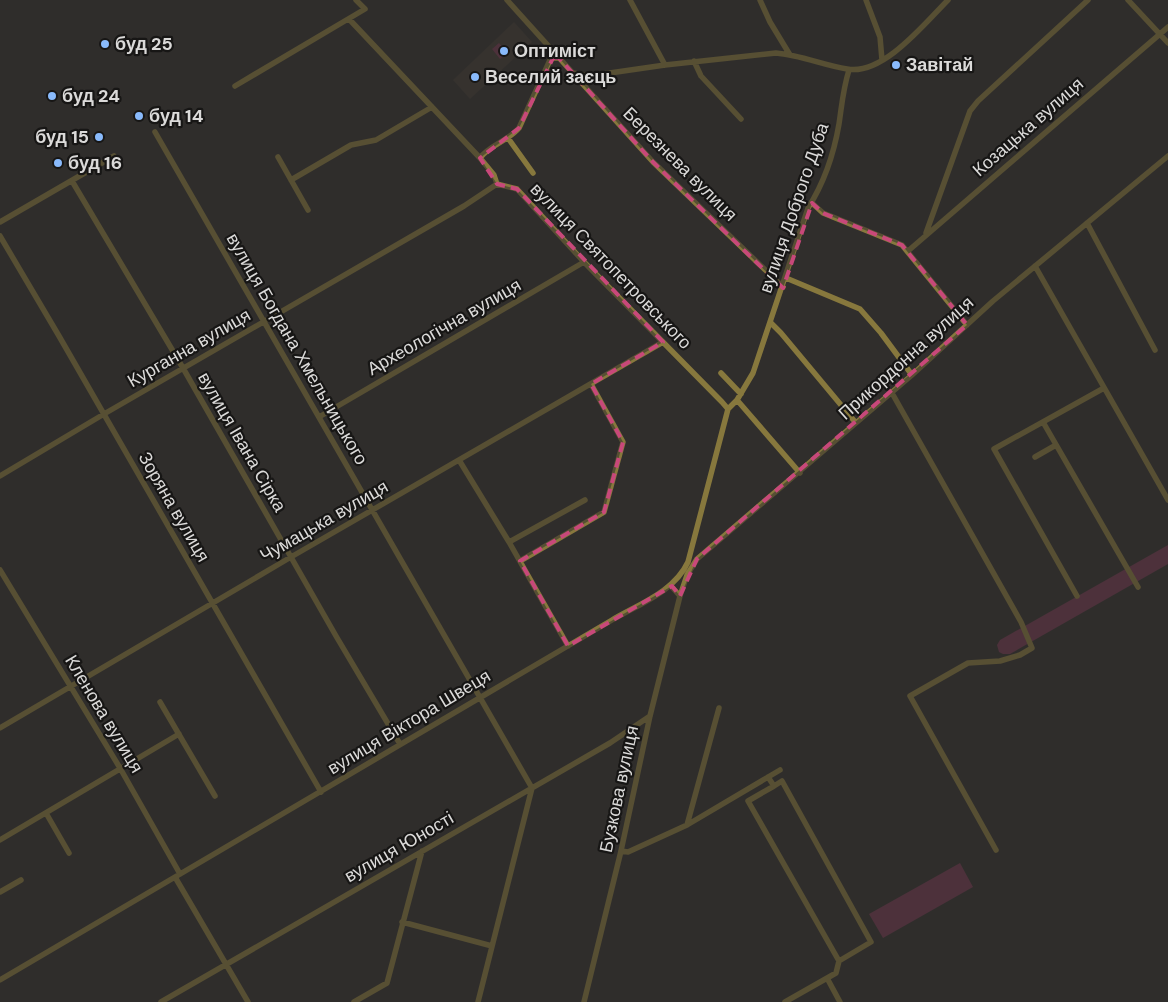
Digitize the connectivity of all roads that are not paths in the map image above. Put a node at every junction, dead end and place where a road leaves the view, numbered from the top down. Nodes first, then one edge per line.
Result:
1 (356, 0) edge
2 (507, 0) edge
3 (630, 0) edge
4 (760, 0) edge
5 (866, 0) edge
6 (948, 0) edge
7 (1088, 0) edge
8 (1128, 0) edge
9 (349, 19) junction
10 (1168, 27) edge
11 (1160, 34) junction
12 (1168, 43) edge
13 (790, 55) junction
14 (559, 58) junction
15 (882, 60) junction
16 (694, 61) junction
17 (664, 64) junction
18 (849, 70) junction
19 (573, 74) junction
20 (235, 86) dead end
21 (432, 107) junction
22 (741, 119) dead end
23 (155, 132) dead end
24 (508, 138) junction
25 (114, 156) dead end
26 (1168, 156) edge
27 (278, 157) dead end
28 (480, 158) junction
29 (533, 172) dead end
30 (291, 180) junction
31 (72, 181) junction
32 (497, 184) junction
33 (812, 203) junction
34 (308, 210) dead end
35 (0, 222) edge
36 (1086, 223) junction
37 (925, 235) junction
38 (0, 236) edge
39 (908, 251) junction
40 (584, 262) junction
41 (1035, 266) junction
42 (786, 278) junction
43 (782, 287) junction
44 (264, 322) junction
45 (770, 324) junction
46 (967, 325) junction
47 (663, 342) junction
48 (1155, 350) dead end
49 (183, 368) junction
50 (721, 373) dead end
51 (912, 375) junction
52 (591, 384) junction
53 (1104, 388) junction
54 (892, 393) junction
55 (739, 397) junction
56 (728, 410) junction
57 (104, 414) junction
58 (319, 417) junction
59 (1043, 422) junction
60 (856, 423) junction
61 (1056, 445) junction
62 (1035, 457) dead end
63 (459, 460) junction
64 (800, 473) junction
65 (0, 476) edge
66 (585, 500) dead end
67 (1168, 500) edge
68 (373, 511) junction
69 (509, 542) junction
70 (291, 557) junction
71 (520, 562) junction
72 (0, 570) edge
73 (671, 586) junction
74 (1138, 587) dead end
75 (680, 596) junction
76 (1078, 596) dead end
77 (212, 603) junction
78 (568, 646) junction
79 (70, 686) junction
80 (480, 698) junction
81 (160, 702) dead end
82 (719, 708) dead end
83 (650, 716) junction
84 (0, 728) edge
85 (179, 734) junction
86 (400, 744) junction
87 (120, 768) junction
88 (780, 770) dead end
89 (768, 777) junction
90 (774, 786) junction
91 (532, 788) junction
92 (320, 792) junction
93 (215, 796) dead end
94 (46, 813) junction
95 (687, 825) junction
96 (0, 840) edge
97 (996, 850) dead end
98 (422, 851) junction
99 (621, 851) junction
100 (69, 853) dead end
101 (177, 876) junction
102 (21, 880) dead end
103 (0, 892) edge
104 (402, 922) junction
105 (492, 946) junction
106 (839, 961) junction
107 (227, 965) junction
108 (826, 978) junction
109 (0, 980) edge
110 (796, 996) junction
111 (161, 1002) edge
112 (248, 1002) edge
113 (354, 1002) edge
114 (478, 1002) edge
115 (584, 1002) edge
116 (785, 1002) edge
117 (799, 1002) edge
118 (840, 1002) edge

1 - 9 street
2 - 14 street, Березнева вулиця
3 - 17 street
4 - 13 street
5 - 15 street
6 - 15 street
7 - 37 street
8 - 11 street
9 - 20 street
9 - 21 street
10 - 11 street, Козацька вулиця
11 - 12 street
11 - 37 street, Козацька вулиця
13 - 16 street
13 - 18 street
14 - 19 street, Березнева вулиця
14 - 24 street
15 - 18 street
16 - 17 street
16 - 22 street
17 - 19 street
18 - 33 street, вулиця Доброго Дуба
19 - 43 street, Березнева вулиця
21 - 28 street
21 - 30 street
23 - 44 street, вулиця Богдана Хмельницького
24 - 28 street
24 - 29 street
25 - 31 street
26 - 36 street, Прикордонна вулиця
27 - 30 street
28 - 32 street
30 - 34 street
31 - 35 street
31 - 49 street, вулиця Івана Сірка
32 - 40 street, вулиця Святопетровського
32 - 44 street, Курганна вулиця
33 - 39 street
33 - 42 street, вулиця Доброго Дуба
36 - 41 street, Прикордонна вулиця
36 - 48 street
37 - 39 street, Козацька вулиця
38 - 57 street, Зоряна вулиця
39 - 46 street
40 - 47 street, вулиця Святопетровського
40 - 58 street, Археологічна вулиця
41 - 46 street, Прикордонна вулиця
41 - 53 street
42 - 43 street, вулиця Доброго Дуба
42 - 51 street
43 - 45 street, вулиця Доброго Дуба
44 - 49 street, Курганна вулиця
44 - 58 street, вулиця Богдана Хмельницького
45 - 55 street, вулиця Доброго Дуба
45 - 60 street
46 - 51 street, Прикордонна вулиця
47 - 52 street, Чумацька вулиця
47 - 56 street, вулиця Святопетровського
49 - 57 street, Курганна вулиця
49 - 70 street, вулиця Івана Сірка
50 - 55 street
51 - 54 street, Прикордонна вулиця
52 - 63 street, Чумацька вулиця
52 - 71 street
53 - 59 street
53 - 67 street
54 - 60 street, Прикордонна вулиця
54 - 97 street
55 - 56 street, вулиця Доброго Дуба
55 - 64 street
56 - 73 street, вулиця Віктора Швеця
57 - 65 street, Курганна вулиця
57 - 77 street, Зоряна вулиця
58 - 68 street, вулиця Богдана Хмельницького
59 - 61 street
59 - 76 street
60 - 64 street, Прикордонна вулиця
61 - 62 street
61 - 74 street
63 - 68 street, Чумацька вулиця
63 - 69 street
64 - 75 street, Прикордонна вулиця
66 - 69 street
68 - 70 street, Чумацька вулиця
68 - 80 street, вулиця Богдана Хмельницького
69 - 71 street
70 - 77 street, Чумацька вулиця
70 - 86 street, вулиця Івана Сірка
71 - 78 street
72 - 79 street, Кленова вулиця
73 - 75 street
73 - 78 street, вулиця Віктора Швеця
75 - 83 street, Бузкова вулиця
77 - 79 street, Чумацька вулиця
77 - 92 street, Зоряна вулиця
78 - 80 street, вулиця Віктора Швеця
79 - 84 street, Чумацька вулиця
79 - 87 street, Кленова вулиця
80 - 86 street, вулиця Віктора Швеця
80 - 91 street, вулиця Богдана Хмельницького
81 - 85 street
82 - 95 street
83 - 91 street, вулиця Юності
83 - 99 street, Бузкова вулиця
85 - 87 street
85 - 93 street
86 - 92 street, вулиця Віктора Швеця
87 - 94 street
87 - 101 street, Кленова вулиця
88 - 89 street
89 - 90 street
89 - 95 street
90 - 106 street
90 - 106 street
91 - 98 street, вулиця Юності
91 - 105 street
92 - 101 street, вулиця Віктора Швеця
94 - 96 street
94 - 100 street
95 - 99 street
98 - 104 street
98 - 107 street, вулиця Юності
99 - 115 street, Бузкова вулиця
101 - 107 street, Кленова вулиця
101 - 109 street, вулиця Віктора Швеця
102 - 103 street
104 - 105 street
104 - 113 street
105 - 114 street
106 - 108 street
107 - 111 street, вулиця Юності
107 - 112 street, Кленова вулиця
108 - 110 street
108 - 118 street
110 - 116 street
110 - 117 street

